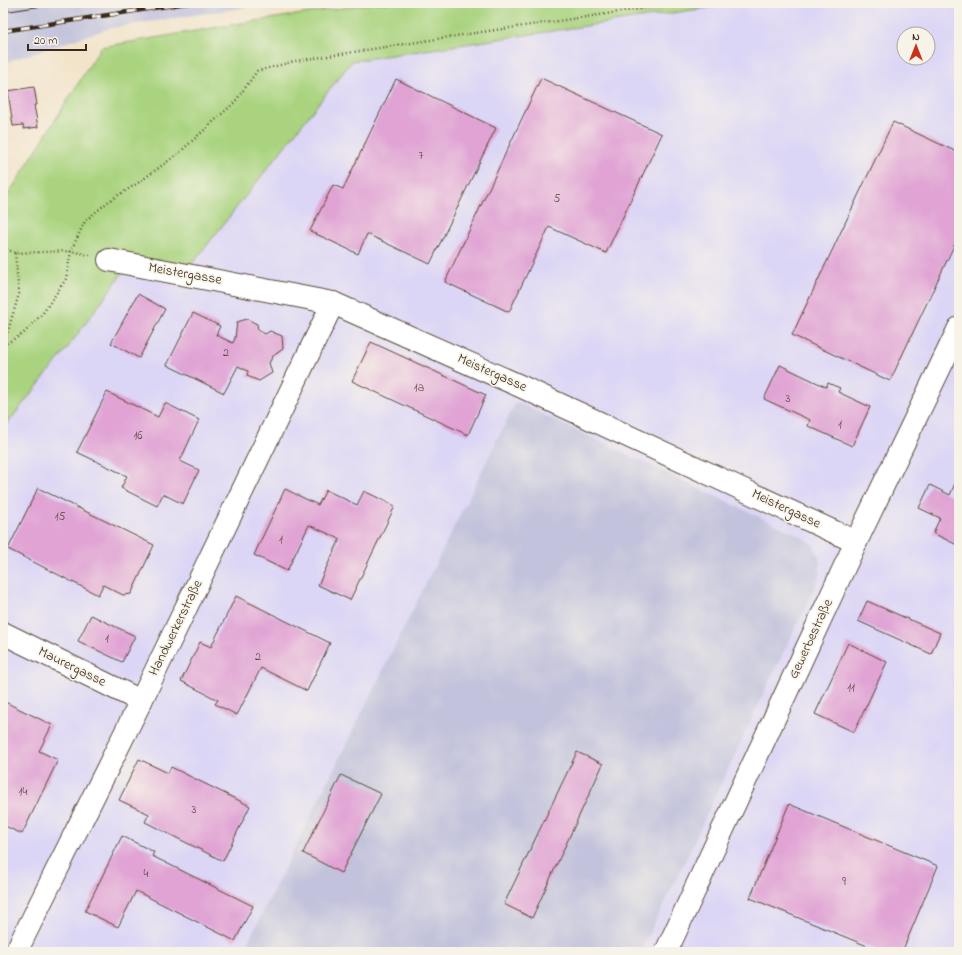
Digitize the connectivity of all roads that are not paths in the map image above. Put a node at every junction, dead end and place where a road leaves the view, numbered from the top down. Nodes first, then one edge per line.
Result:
1 (109, 260) road end
2 (333, 303) junction
3 (959, 328) edge
4 (856, 542) junction
5 (3, 634) edge
6 (141, 701) junction
7 (16, 952) edge
8 (666, 952) edge

1 - 2 street, Meistergasse
2 - 4 street, Meistergasse
2 - 6 street, Handwerkerstraße
3 - 4 street, Gewerbestraße
4 - 8 street, Gewerbestraße
5 - 6 street, Maurergasse
6 - 7 street, Handwerkerstraße

